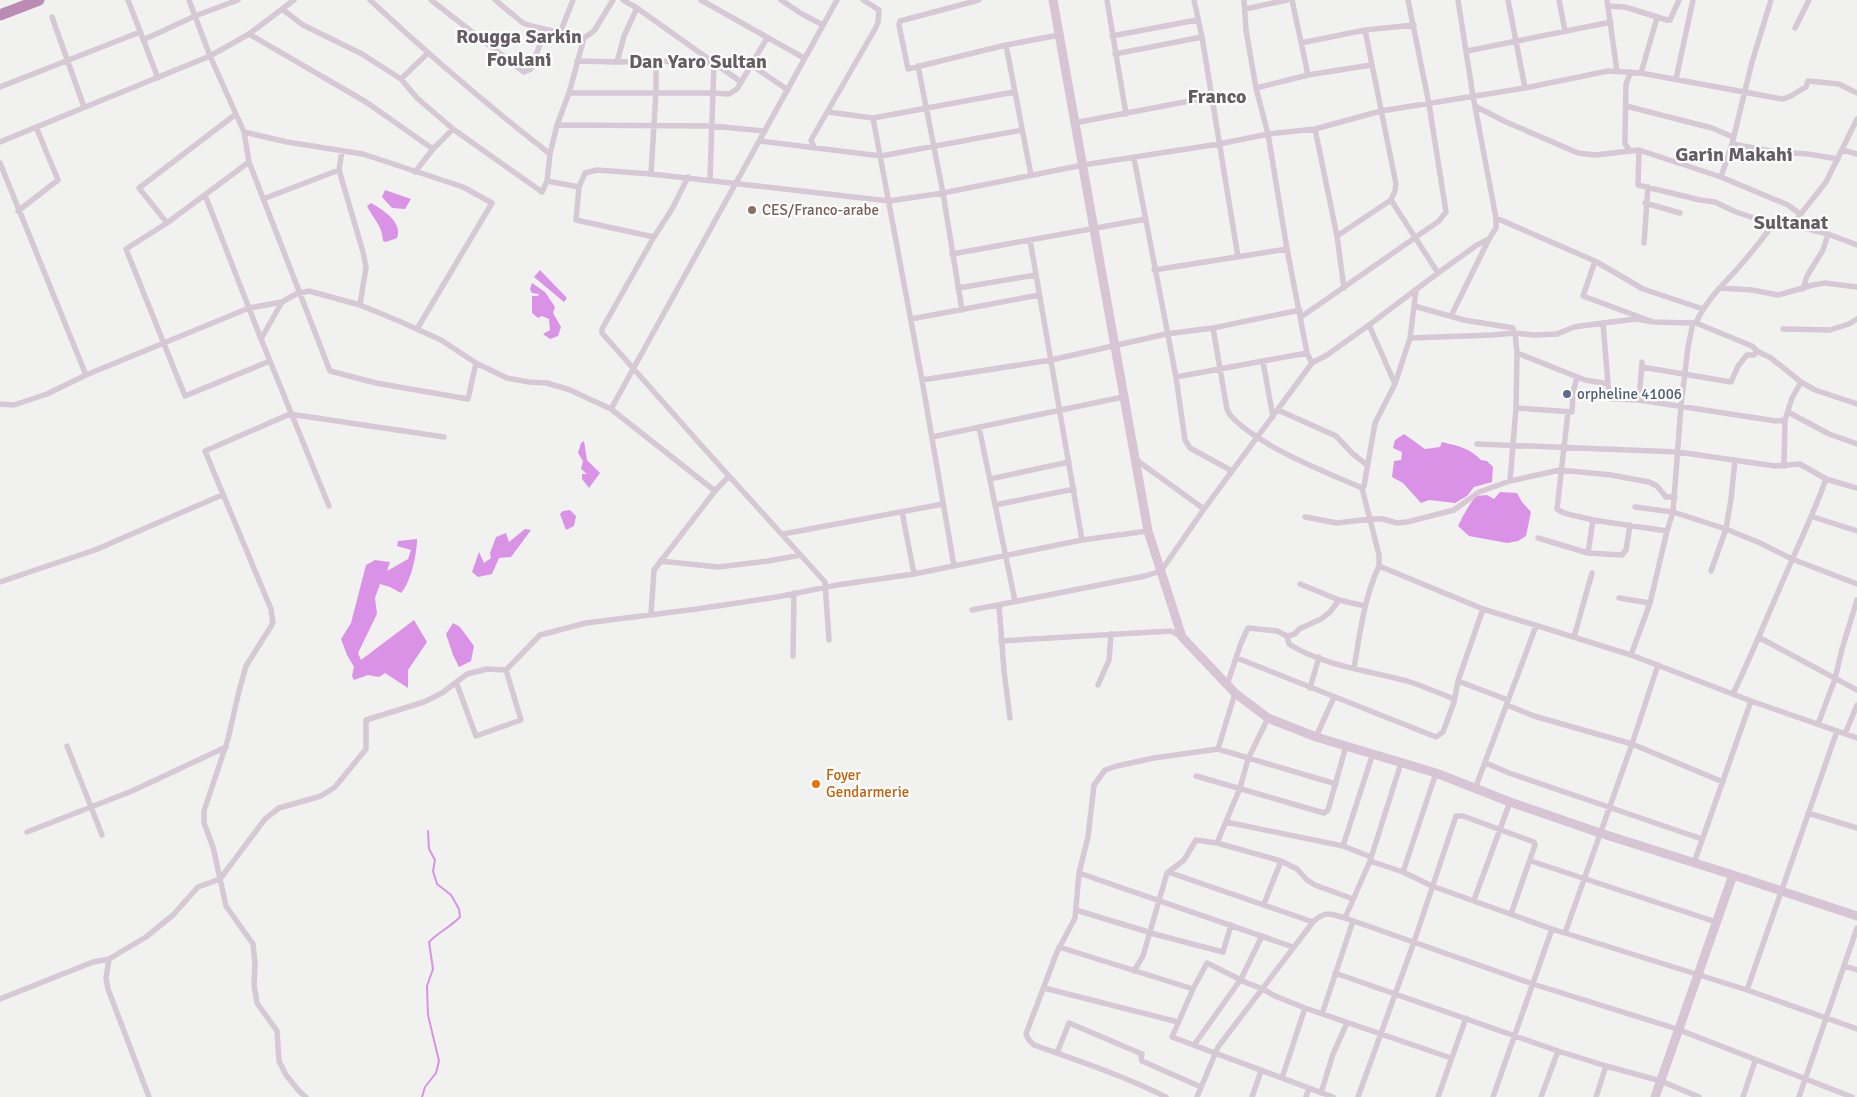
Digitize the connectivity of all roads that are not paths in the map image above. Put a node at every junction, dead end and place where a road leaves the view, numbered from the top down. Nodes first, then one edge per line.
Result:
1 (39, 0) edge
2 (128, 0) edge
3 (189, 0) edge
4 (238, 0) edge
5 (294, 0) edge
6 (370, 0) edge
7 (431, 0) edge
8 (495, 0) edge
9 (573, 0) edge
10 (613, 0) edge
11 (623, 0) edge
12 (701, 0) edge
13 (781, 0) edge
14 (837, 0) edge
15 (863, 0) edge
16 (979, 0) edge
17 (1053, 0) edge
18 (1107, 0) edge
19 (1194, 0) edge
20 (1244, 0) edge
21 (1288, 0) edge
22 (1292, 0) edge
23 (1408, 0) edge
24 (1458, 0) edge
25 (1508, 0) edge
26 (1559, 0) edge
27 (1679, 0) edge
28 (1693, 0) edge
29 (1771, 0) edge
30 (1809, 0) edge
31 (1608, 3) edge
32 (637, 8) junction
33 (1245, 9) junction
34 (282, 10) junction
35 (0, 16) edge
36 (194, 16) junction
37 (52, 17) dead end
38 (1657, 18) junction
39 (1197, 20) junction
40 (1611, 22) junction
41 (824, 24) junction
42 (1414, 25) junction
43 (1796, 28) dead end
44 (544, 30) junction
45 (1365, 30) junction
46 (1565, 31) junction
47 (140, 32) junction
48 (560, 33) junction
49 (249, 34) junction
50 (1059, 35) junction
51 (1112, 36) junction
52 (1202, 37) junction
53 (584, 38) junction
54 (767, 38) junction
55 (143, 40) junction
56 (1516, 42) junction
57 (1301, 43) junction
58 (1006, 45) junction
59 (1467, 51) junction
60 (428, 53) junction
61 (1115, 54) junction
62 (210, 56) junction
63 (804, 58) junction
64 (68, 61) junction
65 (577, 61) junction
66 (656, 61) junction
67 (617, 62) junction
68 (714, 63) junction
69 (750, 64) junction
70 (918, 66) junction
71 (1371, 66) junction
72 (1617, 71) junction
73 (1631, 72) junction
74 (1641, 72) junction
75 (1308, 75) junction
76 (158, 78) junction
77 (402, 79) junction
78 (1676, 79) junction
79 (741, 82) junction
80 (0, 87) edge
81 (1256, 88) junction
82 (1525, 88) junction
83 (788, 90) junction
84 (569, 92) junction
85 (656, 92) junction
86 (712, 92) junction
87 (1014, 92) junction
88 (1744, 92) junction
89 (1857, 93) edge
90 (1473, 96) junction
91 (1211, 97) junction
92 (1429, 104) junction
93 (1475, 106) junction
94 (1626, 106) junction
95 (84, 107) junction
96 (926, 108) junction
97 (1381, 110) junction
98 (828, 112) junction
99 (236, 114) junction
100 (1126, 114) junction
101 (873, 118) junction
102 (1857, 119) edge
103 (1074, 123) junction
104 (557, 125) junction
105 (655, 126) junction
106 (712, 126) junction
107 (36, 127) junction
108 (452, 129) junction
109 (1315, 129) junction
110 (766, 130) junction
111 (1022, 130) junction
112 (244, 132) junction
113 (1268, 134) junction
114 (1733, 137) junction
115 (760, 141) junction
116 (0, 142) edge
117 (1220, 144) junction
118 (1732, 144) junction
119 (814, 147) junction
120 (934, 147) junction
121 (433, 149) junction
122 (1639, 150) junction
123 (1843, 150) junction
124 (342, 151) junction
125 (1630, 151) junction
126 (550, 154) junction
127 (1857, 154) edge
128 (881, 156) junction
129 (1134, 158) junction
130 (1838, 159) junction
131 (249, 162) junction
132 (0, 164) edge
133 (1083, 165) junction
134 (339, 170) junction
135 (414, 172) junction
136 (651, 174) junction
137 (1031, 175) junction
138 (1721, 177) junction
139 (688, 178) junction
140 (710, 179) junction
141 (547, 181) junction
142 (737, 183) junction
143 (1648, 186) junction
144 (579, 187) junction
145 (943, 193) junction
146 (205, 195) junction
147 (263, 199) junction
148 (1391, 200) junction
149 (889, 201) junction
150 (1645, 204) junction
151 (18, 211) junction
152 (1680, 213) dead end
153 (1800, 214) junction
154 (1496, 218) junction
155 (1146, 219) junction
156 (167, 222) junction
157 (1773, 224) junction
158 (1792, 225) junction
159 (1094, 228) junction
160 (1828, 234) junction
161 (654, 236) junction
162 (1336, 236) junction
163 (1415, 239) junction
164 (1489, 239) junction
165 (1030, 240) junction
166 (1644, 243) dead end
167 (1857, 245) edge
168 (1287, 249) junction
169 (952, 254) junction
170 (1238, 257) junction
171 (1595, 261) junction
172 (1154, 270) junction
173 (1438, 273) junction
174 (1036, 275) junction
175 (1857, 287) edge
176 (958, 288) junction
177 (1344, 288) junction
178 (1718, 288) junction
179 (1803, 288) junction
180 (1416, 290) junction
181 (300, 294) junction
182 (1039, 294) junction
183 (282, 302) junction
184 (360, 305) junction
185 (1414, 306) junction
186 (249, 308) junction
187 (1703, 309) junction
188 (962, 310) junction
189 (1300, 310) junction
190 (1451, 316) junction
191 (1301, 317) junction
192 (910, 319) junction
193 (1857, 319) edge
194 (1653, 322) junction
195 (1603, 323) junction
196 (1694, 323) junction
197 (1370, 325) junction
198 (1213, 328) junction
199 (417, 329) junction
200 (1783, 329) dead end
201 (1514, 333) junction
202 (1166, 334) junction
203 (1410, 338) junction
204 (261, 339) junction
205 (164, 343) junction
206 (1114, 345) junction
207 (1757, 351) junction
208 (1518, 353) junction
209 (1308, 354) junction
210 (1051, 360) junction
211 (270, 361) junction
212 (1263, 362) junction
213 (476, 363) junction
214 (1312, 363) junction
215 (634, 369) junction
216 (1220, 369) junction
217 (1685, 374) junction
218 (86, 375) junction
219 (1176, 377) junction
220 (1577, 377) junction
221 (922, 380) junction
222 (1801, 382) junction
223 (1394, 384) junction
224 (1608, 384) junction
225 (1123, 397) junction
226 (1639, 400) junction
227 (0, 404) edge
228 (1857, 404) edge
229 (1682, 406) junction
230 (1516, 408) junction
231 (612, 409) junction
232 (1059, 410) junction
233 (1278, 410) junction
234 (1568, 412) junction
235 (1788, 412) junction
236 (290, 414) junction
237 (1273, 417) junction
238 (1785, 420) junction
239 (979, 427) junction
240 (444, 437) dead end
241 (932, 437) junction
242 (1257, 438) junction
243 (1477, 444) dead end
244 (1857, 444) edge
245 (1512, 445) junction
246 (1563, 447) junction
247 (1678, 452) junction
248 (1134, 458) junction
249 (1735, 460) junction
250 (1069, 462) junction
251 (1367, 465) junction
252 (1784, 466) junction
253 (1560, 470) junction
254 (1232, 471) junction
255 (729, 476) junction
256 (990, 479) junction
257 (1826, 479) junction
258 (1510, 481) junction
259 (1362, 488) junction
260 (1857, 488) edge
261 (1074, 489) junction
262 (715, 491) junction
263 (222, 495) junction
264 (1675, 497) junction
265 (943, 504) junction
266 (995, 505) junction
267 (329, 506) dead end
268 (1635, 507) dead end
269 (1204, 509) junction
270 (902, 512) junction
271 (1673, 512) junction
272 (1305, 517) dead end
273 (1813, 517) junction
274 (1370, 519) junction
275 (1593, 520) junction
276 (1630, 525) junction
277 (1667, 530) junction
278 (1726, 530) junction
279 (1857, 531) edge
280 (1148, 532) junction
281 (783, 534) junction
282 (1538, 538) dead end
283 (1082, 540) junction
284 (1588, 552) junction
285 (801, 555) junction
286 (1007, 555) junction
287 (1792, 559) junction
288 (660, 561) junction
289 (954, 566) junction
290 (1379, 566) junction
291 (1161, 571) junction
292 (1711, 571) dead end
293 (914, 574) junction
294 (1592, 574) dead end
295 (0, 582) edge
296 (1300, 584) dead end
297 (1857, 584) edge
298 (826, 587) junction
299 (794, 593) junction
300 (1619, 598) dead end
301 (1338, 600) junction
302 (1857, 600) edge
303 (1015, 601) junction
304 (1650, 603) junction
305 (999, 605) junction
306 (1365, 606) junction
307 (1482, 609) junction
308 (972, 610) dead end
309 (650, 614) junction
310 (1536, 626) junction
311 (1111, 634) junction
312 (1287, 636) junction
313 (1182, 637) junction
314 (1574, 637) junction
315 (1760, 638) junction
316 (829, 640) dead end
317 (1001, 641) junction
318 (1631, 655) junction
319 (793, 656) dead end
320 (1319, 657) junction
321 (1237, 658) junction
322 (1658, 665) junction
323 (1354, 668) junction
324 (506, 670) junction
325 (1835, 679) junction
326 (1458, 681) junction
327 (456, 682) junction
328 (1098, 685) dead end
329 (1227, 685) junction
330 (1310, 688) junction
331 (1857, 690) edge
332 (1235, 693) junction
333 (1733, 694) junction
334 (1334, 697) junction
335 (1454, 698) junction
336 (1751, 701) junction
337 (1507, 703) junction
338 (1857, 705) edge
339 (1010, 718) dead end
340 (1268, 718) junction
341 (1818, 724) junction
342 (1837, 731) junction
343 (1844, 734) junction
344 (1316, 737) junction
345 (1857, 738) edge
346 (1632, 744) junction
347 (67, 746) dead end
348 (1346, 746) junction
349 (226, 747) junction
350 (1218, 749) junction
351 (1373, 753) junction
352 (1248, 759) junction
353 (1401, 763) junction
354 (1486, 763) junction
355 (1436, 774) junction
356 (1196, 776) dead end
357 (1723, 782) junction
358 (1336, 784) junction
359 (1240, 788) junction
360 (1475, 789) junction
361 (1510, 802) junction
362 (92, 807) junction
363 (1610, 807) junction
364 (1808, 813) junction
365 (1226, 822) junction
366 (1499, 828) junction
367 (1857, 828) edge
368 (27, 832) dead end
369 (1600, 833) junction
370 (102, 835) dead end
371 (1702, 839) junction
372 (1218, 843) junction
373 (1343, 846) junction
374 (1370, 859) junction
375 (1281, 861) junction
376 (1531, 861) junction
377 (1694, 863) junction
378 (1168, 872) junction
379 (1403, 872) junction
380 (1079, 873) junction
381 (1733, 875) junction
382 (220, 880) junction
383 (1584, 880) junction
384 (1432, 886) junction
385 (1781, 892) junction
386 (1353, 899) junction
387 (1474, 900) junction
388 (1160, 902) junction
389 (1264, 904) junction
390 (1076, 910) junction
391 (1511, 914) junction
392 (1857, 916) edge
393 (1345, 918) junction
394 (1353, 921) junction
395 (1313, 922) junction
396 (1716, 922) junction
397 (1231, 925) junction
398 (1857, 928) edge
399 (1552, 929) junction
400 (1150, 933) junction
401 (1565, 933) junction
402 (1262, 936) junction
403 (1414, 942) junction
404 (1293, 947) junction
405 (1059, 948) junction
406 (109, 959) junction
407 (1845, 966) junction
408 (1857, 970) edge
409 (1134, 971) junction
410 (1335, 973) junction
411 (1699, 976) junction
412 (1241, 979) junction
413 (1533, 984) junction
414 (1044, 988) junction
415 (1264, 988) junction
416 (1193, 989) junction
417 (1747, 990) junction
418 (1394, 994) junction
419 (0, 999) edge
420 (1305, 1008) junction
421 (1322, 1014) junction
422 (1466, 1018) junction
423 (1826, 1018) junction
424 (1178, 1022) junction
425 (1347, 1023) junction
426 (1857, 1029) edge
427 (1677, 1030) junction
428 (1380, 1035) junction
429 (1515, 1035) junction
430 (1194, 1045) junction
431 (1558, 1051) junction
432 (1057, 1053) junction
433 (1214, 1054) junction
434 (1451, 1058) junction
435 (1755, 1061) junction
436 (1606, 1066) junction
437 (1262, 1071) junction
438 (1282, 1078) junction
439 (1806, 1079) junction
440 (1661, 1081) junction
441 (1201, 1087) junction
442 (1309, 1088) junction
443 (1321, 1092) junction
444 (149, 1097) edge
445 (306, 1097) edge
446 (1166, 1097) edge
447 (1197, 1097) edge
448 (1252, 1097) edge
449 (1306, 1097) edge
450 (1334, 1097) edge
451 (1358, 1097) edge
452 (1438, 1097) edge
453 (1493, 1097) edge
454 (1541, 1097) edge
455 (1596, 1097) edge
456 (1655, 1097) edge
457 (1699, 1097) edge
458 (1743, 1097) edge
459 (1799, 1097) edge
460 (1852, 1097) edge

1 - 35 highway
2 - 47 street
3 - 36 street
4 - 36 street
5 - 34 street
6 - 60 street
7 - 44 street
8 - 44 street
9 - 48 street
10 - 53 street
11 - 32 street
12 - 54 street
13 - 41 street
14 - 41 street
15 - 98 street
16 - 70 street
17 - 50 street
18 - 51 street
19 - 39 street
20 - 33 street
21 - 33 street
22 - 57 street
23 - 42 street
24 - 59 street
25 - 56 street
26 - 46 street
27 - 38 street
28 - 78 street
29 - 88 street
30 - 43 street
31 - 38 street
31 - 40 street
32 - 67 street
32 - 68 street
33 - 81 street
34 - 49 street
34 - 77 street
36 - 55 street
36 - 62 street
37 - 64 street
38 - 74 street
39 - 51 street
39 - 52 street
40 - 46 street
40 - 72 street
41 - 63 street
42 - 45 street
42 - 92 street
44 - 48 street
45 - 57 street
45 - 71 street
46 - 56 street
47 - 55 street
47 - 64 street
48 - 53 street
49 - 62 street
49 - 121 street
50 - 58 street
50 - 103 street
51 - 61 street
52 - 61 street
52 - 91 street
53 - 65 street
54 - 63 street
54 - 69 street
55 - 76 street
56 - 59 street
56 - 82 street
57 - 75 street
58 - 70 street
58 - 87 street
59 - 90 street
60 - 77 street
60 - 126 street
61 - 100 street
62 - 76 street
62 - 99 street
63 - 83 street
64 - 80 street
64 - 95 street
65 - 67 street
65 - 84 street
66 - 67 street
66 - 68 street
66 - 85 street
68 - 79 street
68 - 86 street
69 - 79 street
69 - 83 street
70 - 96 street
71 - 75 street
71 - 97 street
72 - 73 street
72 - 82 street
73 - 74 street
73 - 94 street
74 - 78 street
75 - 81 street
76 - 95 street
77 - 108 street
78 - 88 street
79 - 86 street
81 - 113 street
82 - 90 street
83 - 110 street
84 - 85 street
84 - 104 street
85 - 86 street
85 - 105 street
86 - 106 street
87 - 96 street
87 - 111 street
88 - 89 street
88 - 114 street
90 - 92 street
90 - 93 street
91 - 100 street
91 - 117 street
92 - 97 street
92 - 163 street
93 - 125 street
93 - 154 street
94 - 114 street
94 - 125 street
95 - 107 street
96 - 101 street
96 - 120 street
97 - 109 street
97 - 148 street
98 - 101 street
98 - 119 street
99 - 112 street
99 - 156 street
100 - 103 street
101 - 128 street
102 - 123 street
103 - 133 street
104 - 105 street
104 - 126 street
105 - 106 street
105 - 136 street
106 - 110 street
106 - 140 street
107 - 116 street
107 - 151 street
108 - 121 street
108 - 141 street
109 - 113 street
109 - 162 street
110 - 115 street
111 - 120 street
111 - 137 street
112 - 124 street
112 - 131 street
113 - 117 street
113 - 168 street
114 - 118 street
115 - 119 street
115 - 142 street
117 - 129 street
117 - 170 street
118 - 130 street
118 - 138 street
119 - 128 street
120 - 128 street
120 - 145 street
121 - 135 street
122 - 125 street
122 - 138 street
122 - 143 street
123 - 127 street
123 - 130 street
124 - 134 street
124 - 135 street
126 - 141 street
128 - 149 street
129 - 133 street
129 - 155 street
130 - 153 street
131 - 146 street
131 - 147 street
132 - 151 street
133 - 137 street
133 - 159 street
134 - 147 street
134 - 184 street
135 - 199 street
136 - 139 street
136 - 144 street
137 - 145 street
138 - 153 street
139 - 140 street
139 - 161 street
140 - 142 street
141 - 144 street
142 - 149 street
142 - 215 street
143 - 150 street
143 - 157 street
144 - 161 street
145 - 149 street
145 - 169 street
146 - 156 street
146 - 186 street
147 - 181 street
148 - 162 street
148 - 163 street
149 - 192 street
150 - 152 street
150 - 166 street
151 - 218 street
153 - 158 street
154 - 164 street
154 - 171 street
155 - 159 street
155 - 172 street
156 - 205 street
157 - 158 street
157 - 178 street
158 - 160 street
159 - 165 street
159 - 206 street
160 - 167 street
160 - 179 street
161 - 215 street
162 - 177 street
163 - 173 street
163 - 177 street
164 - 173 street
164 - 190 street
165 - 169 street
165 - 174 street
168 - 170 street
168 - 189 street
169 - 176 street
170 - 172 street
171 - 187 street
171 - 194 street
172 - 202 street
173 - 180 street
174 - 176 street
174 - 182 street
175 - 179 street
176 - 188 street
177 - 191 street
178 - 179 street
178 - 187 street
180 - 185 street
180 - 197 street
181 - 183 street
181 - 184 street
181 - 213 street
182 - 188 street
182 - 210 street
183 - 186 street
183 - 204 street
184 - 199 street
185 - 190 street
185 - 203 street
186 - 204 street
186 - 205 street
187 - 196 street
188 - 192 street
189 - 191 street
189 - 198 street
190 - 201 street
191 - 209 street
192 - 221 street
193 - 200 street
194 - 195 street
194 - 196 street
195 - 201 street
195 - 224 street
196 - 207 street
196 - 217 street
197 - 214 street
197 - 223 street
198 - 202 street
198 - 216 street
199 - 213 street
201 - 203 street
201 - 208 street
202 - 206 street
202 - 219 street
203 - 223 street
204 - 211 street
205 - 211 street
205 - 218 street
206 - 210 street
206 - 225 street
207 - 217 street
207 - 222 street
208 - 220 street
208 - 230 street
209 - 212 street
209 - 214 street
210 - 221 street
210 - 232 street
211 - 236 street
212 - 216 street
212 - 237 street
213 - 231 street
214 - 233 street
215 - 231 street
215 - 255 street
216 - 219 street
216 - 242 street
217 - 226 street
217 - 229 street
218 - 227 street
219 - 254 street
220 - 224 street
220 - 234 street
221 - 241 street
222 - 228 street
222 - 235 street
223 - 251 street
224 - 226 street
225 - 232 street
225 - 248 street
226 - 229 street
229 - 238 street
229 - 247 street
230 - 234 street
230 - 245 street
231 - 262 street
232 - 239 street
232 - 250 street
233 - 237 street
233 - 251 street
234 - 246 street
235 - 238 street
235 - 244 street
236 - 240 street
236 - 263 street
236 - 267 street
237 - 242 street
238 - 252 street
239 - 241 street
239 - 256 street
241 - 265 street
242 - 254 street
242 - 259 street
243 - 245 street
245 - 246 street
245 - 258 street
246 - 247 street
246 - 253 street
247 - 249 street
247 - 264 street
248 - 269 street
248 - 280 street
249 - 252 street
249 - 278 street
250 - 256 street
250 - 261 street
251 - 259 street
252 - 257 street
253 - 258 street
253 - 264 street
253 - 275 street
254 - 269 street
255 - 262 street
255 - 281 street
256 - 266 street
257 - 260 street
257 - 273 street
258 - 274 street
259 - 274 street
261 - 266 street
261 - 283 street
262 - 288 street
263 - 295 street
263 - 349 street
264 - 271 street
265 - 270 street
265 - 289 street
266 - 286 street
268 - 271 street
269 - 291 street
270 - 281 street
270 - 293 street
271 - 277 street
271 - 278 street
272 - 274 street
273 - 279 street
273 - 287 street
274 - 290 street
275 - 276 street
275 - 284 street
276 - 277 street
276 - 284 street
277 - 304 street
278 - 287 street
278 - 292 street
280 - 283 street
280 - 291 street
281 - 285 street
282 - 284 street
283 - 286 street
285 - 288 street
285 - 298 street
286 - 289 street
286 - 303 street
287 - 297 street
287 - 315 street
288 - 309 street
289 - 293 street
290 - 306 street
290 - 307 street
291 - 303 street
291 - 313 street
293 - 298 street
294 - 314 street
296 - 301 street
298 - 299 street
298 - 316 street
299 - 309 street
299 - 319 street
300 - 304 street
301 - 306 street
301 - 312 street
302 - 325 street
303 - 305 street
304 - 318 street
305 - 308 street
305 - 317 street
306 - 323 street
307 - 310 street
307 - 326 street
309 - 324 street
310 - 314 street
310 - 337 street
311 - 313 street
311 - 317 street
311 - 328 street
312 - 320 street
312 - 321 street
313 - 329 street
314 - 318 street
315 - 325 street
315 - 333 street
317 - 339 street
318 - 322 street
320 - 323 street
320 - 330 street
321 - 329 street
321 - 330 street
322 - 333 street
322 - 346 street
323 - 335 street
324 - 327 street
324 - 327 street
325 - 331 street
325 - 341 street
326 - 335 street
326 - 337 street
327 - 382 street
329 - 332 street
330 - 334 street
332 - 340 street
332 - 350 street
333 - 336 street
334 - 335 street
334 - 344 street
336 - 341 street
336 - 357 street
337 - 346 street
337 - 354 street
338 - 343 street
340 - 344 street
340 - 352 street
341 - 342 street
342 - 343 street
342 - 364 street
343 - 345 street
344 - 348 street
346 - 357 street
346 - 363 street
347 - 362 street
348 - 351 street
348 - 358 street
349 - 362 street
349 - 382 street
350 - 352 street
350 - 380 street
351 - 353 street
351 - 373 street
352 - 358 street
352 - 359 street
353 - 355 street
353 - 374 street
354 - 360 street
354 - 363 street
355 - 360 street
355 - 379 street
356 - 359 street
357 - 371 street
358 - 359 street
359 - 365 street
360 - 361 street
361 - 366 street
361 - 369 street
362 - 368 street
362 - 370 street
363 - 369 street
363 - 371 street
364 - 367 street
364 - 385 street
365 - 372 street
365 - 373 street
366 - 376 street
366 - 384 street
366 - 387 street
369 - 377 street
369 - 383 street
371 - 377 street
372 - 375 street
372 - 378 street
373 - 374 street
374 - 379 street
374 - 386 street
375 - 386 street
375 - 389 street
376 - 383 street
376 - 391 street
377 - 381 street
378 - 388 street
378 - 389 street
379 - 384 street
380 - 388 street
380 - 390 street
381 - 385 street
381 - 396 street
382 - 406 street
382 - 445 street
383 - 396 street
383 - 401 street
384 - 387 street
384 - 403 street
385 - 392 street
385 - 417 street
386 - 393 street
387 - 391 street
388 - 397 street
388 - 400 street
389 - 395 street
390 - 400 street
390 - 405 street
391 - 399 street
393 - 394 street
393 - 395 street
394 - 403 street
394 - 410 street
395 - 404 street
396 - 411 street
397 - 400 street
397 - 402 street
398 - 407 street
399 - 401 street
399 - 413 street
400 - 409 street
401 - 411 street
402 - 404 street
402 - 412 street
403 - 413 street
403 - 418 street
404 - 415 street
405 - 409 street
405 - 414 street
406 - 419 street
406 - 444 street
407 - 408 street
407 - 423 street
409 - 416 street
410 - 418 street
410 - 421 street
411 - 417 street
411 - 427 street
412 - 415 street
412 - 416 street
412 - 430 street
413 - 427 street
413 - 429 street
414 - 424 street
414 - 432 street
415 - 420 street
415 - 433 street
416 - 424 street
417 - 423 street
418 - 422 street
418 - 428 street
420 - 421 street
420 - 438 street
421 - 425 street
422 - 429 street
422 - 434 street
423 - 426 street
423 - 439 street
424 - 430 street
425 - 428 street
425 - 443 street
427 - 435 street
427 - 440 street
428 - 434 street
428 - 451 street
429 - 431 street
429 - 453 street
430 - 433 street
431 - 436 street
431 - 454 street
432 - 441 street
432 - 446 street
433 - 437 street
433 - 441 street
434 - 452 street
435 - 439 street
435 - 458 street
436 - 440 street
436 - 455 street
437 - 438 street
437 - 448 street
438 - 442 street
439 - 459 street
439 - 460 street
440 - 456 street
440 - 457 street
441 - 447 street
442 - 443 street
442 - 449 street
443 - 450 street

